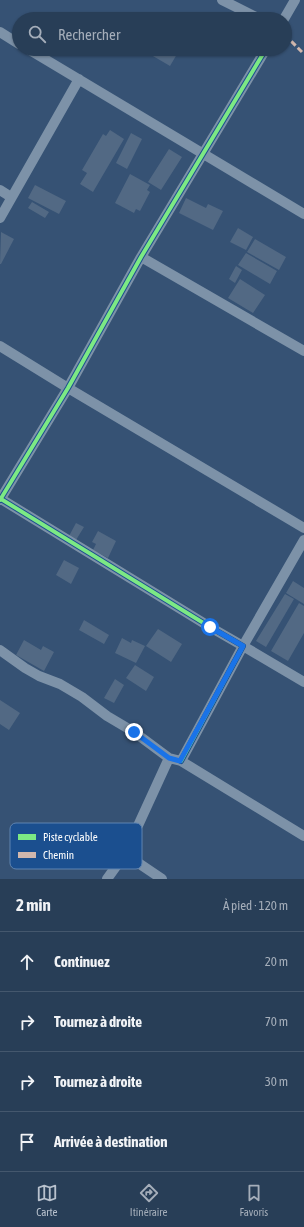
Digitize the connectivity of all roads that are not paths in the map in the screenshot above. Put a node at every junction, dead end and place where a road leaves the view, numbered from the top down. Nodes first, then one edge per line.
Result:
1 (222, 0) edge
2 (295, 0) edge
3 (246, 12) edge
4 (288, 12) edge
5 (0, 32) edge
6 (12, 40) edge
7 (40, 56) edge
8 (262, 56) edge
9 (79, 79) junction
10 (202, 153) junction
11 (0, 190) edge
12 (11, 196) junction
13 (304, 214) edge
14 (0, 218) edge
15 (141, 257) junction
16 (0, 346) edge
17 (304, 351) edge
18 (68, 388) junction
19 (0, 499) edge
20 (304, 528) edge
21 (304, 540) edge
22 (243, 646) junction
23 (0, 650) edge
24 (304, 682) edge
25 (169, 758) junction
26 (180, 761) junction
27 (139, 823) edge
28 (304, 836) edge
29 (142, 865) edge
30 (114, 869) edge
31 (107, 879) edge
32 (162, 879) edge

1 - 3 street
2 - 4 street
5 - 6 street
7 - 9 street
8 - 10 street
9 - 10 street
9 - 12 street
10 - 13 street
10 - 15 street
11 - 12 street
12 - 14 street
15 - 17 street
15 - 18 street
16 - 18 street
18 - 19 street
18 - 20 street
19 - 22 street
21 - 22 street
22 - 24 street
22 - 26 street
23 - 25 street
25 - 26 street
25 - 27 street
26 - 28 street
29 - 32 street
30 - 31 street

